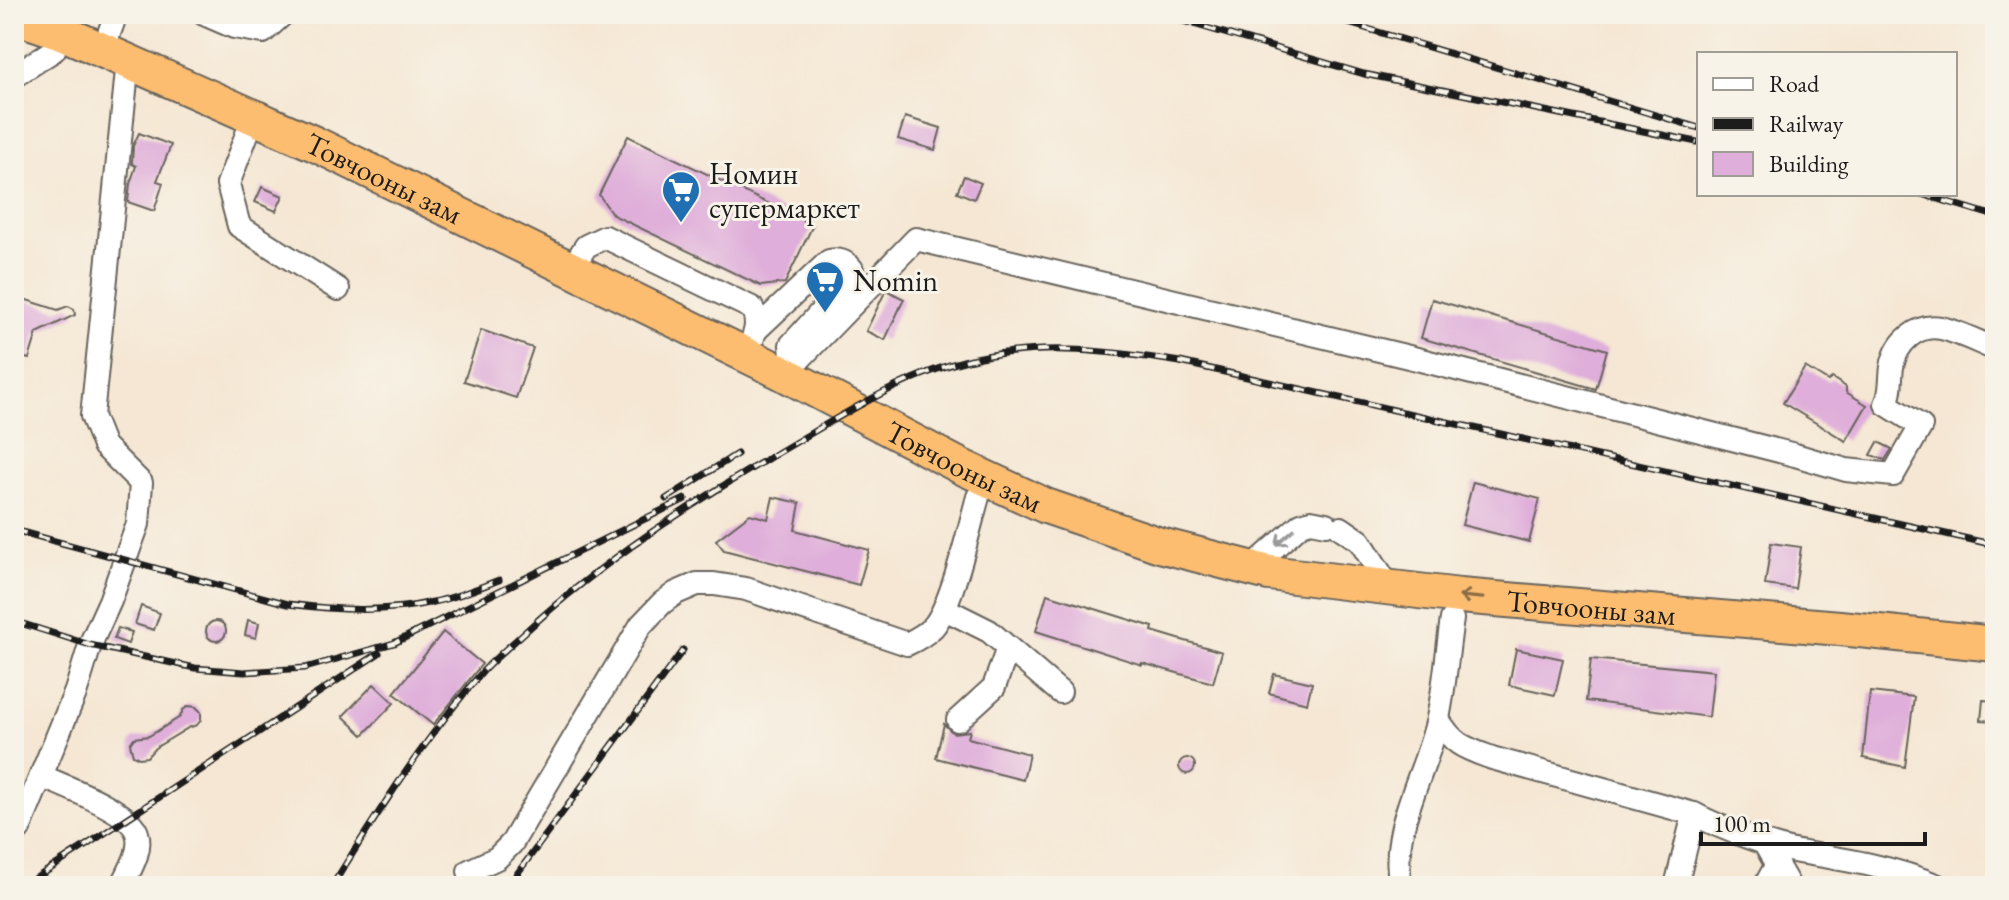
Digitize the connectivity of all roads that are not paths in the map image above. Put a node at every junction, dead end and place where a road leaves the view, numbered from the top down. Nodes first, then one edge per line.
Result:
1 (116, 14) edge
2 (204, 14) edge
3 (283, 14) edge
4 (14, 16) edge
5 (14, 37) edge
6 (54, 50) junction
7 (119, 64) junction
8 (14, 76) edge
9 (247, 134) junction
10 (338, 289) dead end
11 (751, 342) junction
12 (1995, 349) edge
13 (789, 370) junction
14 (978, 497) junction
15 (1251, 568) junction
16 (1389, 587) junction
17 (945, 609) junction
18 (1452, 619) junction
19 (1995, 644) edge
20 (1008, 648) junction
21 (1995, 664) edge
22 (1060, 692) dead end
23 (1438, 719) junction
24 (958, 720) dead end
25 (41, 776) junction
26 (1694, 814) junction
27 (14, 834) edge
28 (1763, 841) junction
29 (1777, 864) junction
30 (469, 871) dead end
31 (122, 886) edge
32 (1401, 886) edge
33 (1676, 886) edge
34 (1765, 886) edge
35 (1789, 886) edge
36 (1938, 886) edge

1 - 7 street
2 - 3 street
4 - 7 highway, Товчооны зам
5 - 6 highway, Товчооны зам
6 - 7 highway, Товчооны зам
6 - 8 street
7 - 9 highway, Товчооны зам
7 - 11 highway, Товчооны зам
7 - 25 street
9 - 10 street
9 - 14 highway, Товчооны зам
11 - 13 highway, Товчооны зам
11 - 13 street
12 - 13 street
13 - 15 highway, Товчооны зам
14 - 17 street
14 - 18 highway, Товчооны зам
15 - 16 highway, Товчооны зам
16 -> 15 street
19 -> 16 highway, Товчооны зам
17 - 20 street
17 - 30 street
18 - 21 highway, Товчооны зам
18 - 23 street
20 - 22 street
20 - 24 street
23 - 26 street
23 - 32 street
25 - 27 street
25 - 31 street
26 - 28 street
26 - 33 street
28 - 29 street
28 - 36 street
29 - 34 street
29 - 35 street

